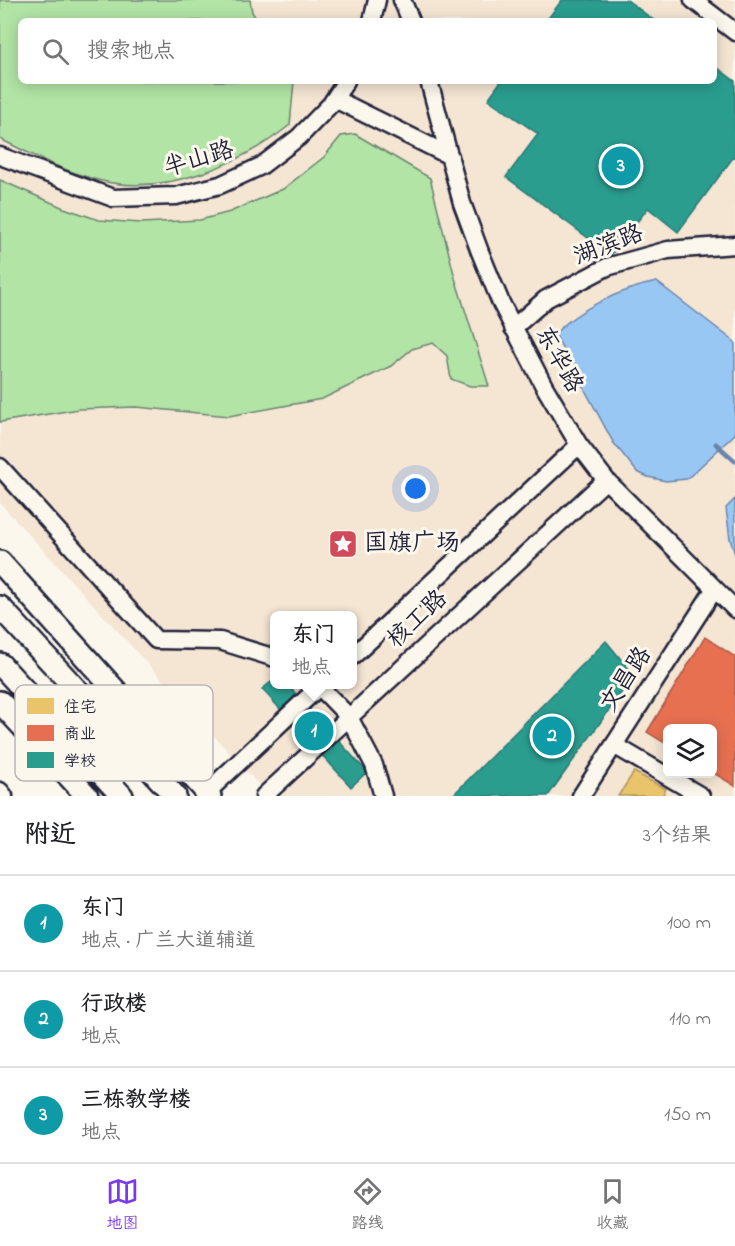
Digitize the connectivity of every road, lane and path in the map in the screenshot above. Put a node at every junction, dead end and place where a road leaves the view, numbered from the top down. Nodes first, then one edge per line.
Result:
1 (377, 0) edge
2 (402, 0) edge
3 (693, 0) edge
4 (373, 18) edge
5 (410, 18) edge
6 (717, 18) edge
7 (717, 18) edge
8 (735, 32) edge
9 (344, 84) edge
10 (430, 84) edge
11 (335, 99) junction
12 (0, 156) edge
13 (450, 156) junction
14 (735, 245) edge
15 (513, 328) junction
16 (579, 445) junction
17 (0, 467) edge
18 (606, 480) junction
19 (0, 562) edge
20 (714, 590) junction
21 (0, 607) edge
22 (735, 609) edge
23 (357, 652) edge
24 (270, 656) edge
25 (0, 664) edge
26 (19, 685) edge
27 (72, 685) edge
28 (109, 685) edge
29 (316, 689) edge
30 (324, 689) edge
31 (0, 702) edge
32 (349, 717) junction
33 (15, 718) edge
34 (614, 745) junction
35 (73, 781) edge
36 (108, 781) edge
37 (161, 781) edge
38 (194, 781) edge
39 (0, 791) edge
40 (206, 795) edge
41 (4, 796) edge
42 (87, 796) edge
43 (122, 796) edge
44 (175, 796) edge
45 (264, 796) edge
46 (383, 796) edge
47 (581, 796) edge
48 (701, 796) edge

1 - 4 street
2 - 5 street
3 - 6 street
7 - 8 street
9 - 11 street, 半山路
10 - 13 street, 东华路
11 - 12 street, 半山路
11 - 13 street
13 - 15 street, 东华路
14 - 15 street, 湖滨路
15 - 16 street, 东华路
16 - 18 street, 东华路
16 - 23 street, 核工路
17 - 24 street
18 - 20 street, 东华路
18 - 32 street, 核工路
19 - 28 main road
20 - 22 street, 东华路
20 - 34 street, 文昌路
21 - 27 main road
25 - 26 main road
29 - 40 street
30 - 32 street
31 - 33 main road
32 - 45 street, 核工路
32 - 46 street
34 - 47 street, 文昌路
34 - 48 street
35 - 42 main road
36 - 43 main road
37 - 44 main road
38 - 40 main road
39 - 41 street

